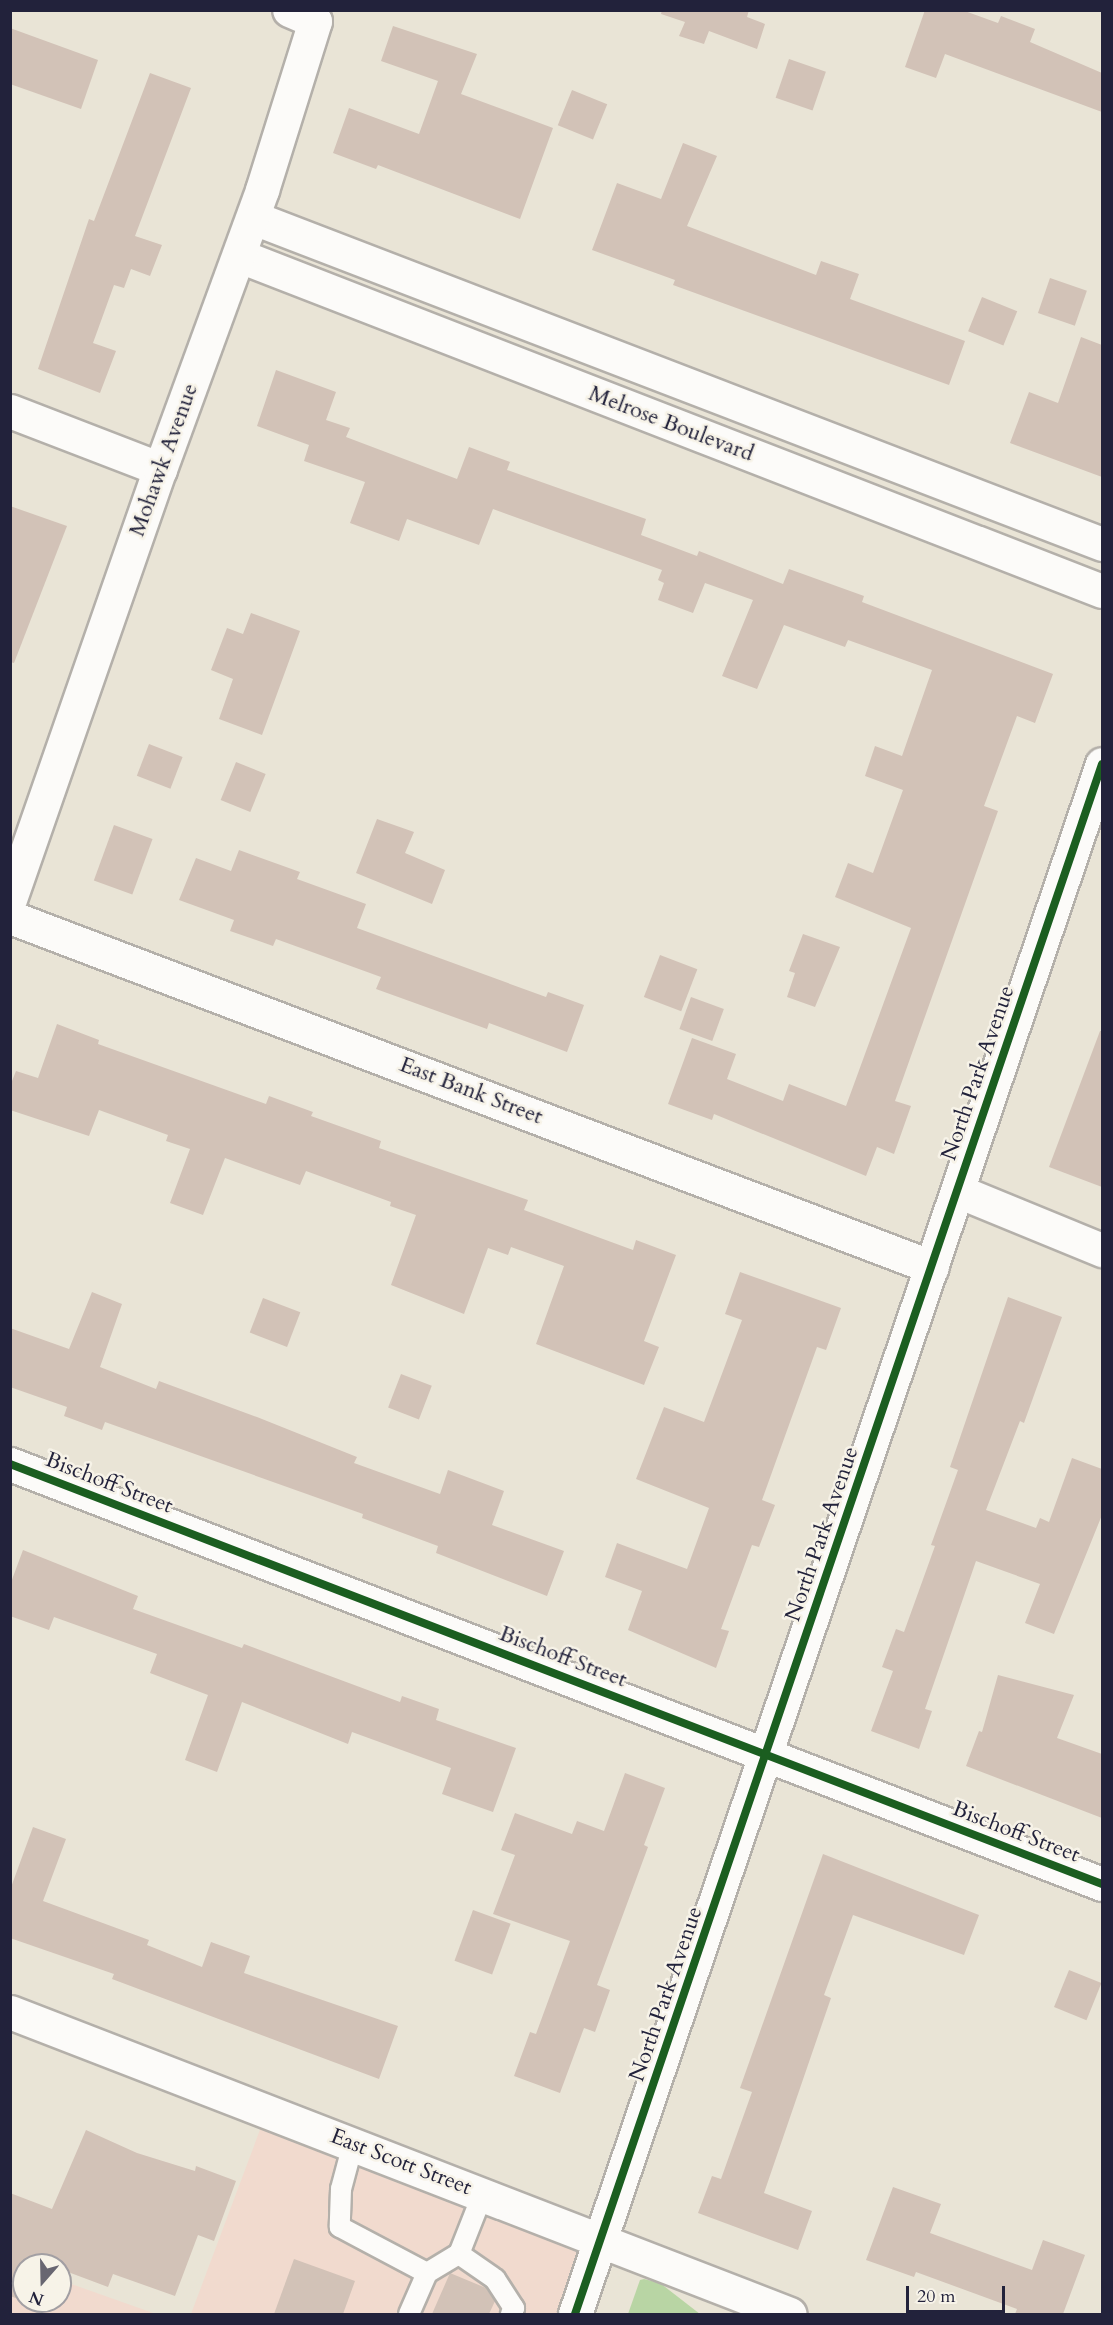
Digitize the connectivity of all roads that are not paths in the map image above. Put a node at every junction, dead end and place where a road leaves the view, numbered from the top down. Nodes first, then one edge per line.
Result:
1 (302, 16) edge
2 (254, 218) junction
3 (240, 256) junction
4 (10, 411) edge
5 (160, 469) junction
6 (1102, 544) edge
7 (1102, 591) edge
8 (1102, 764) edge
9 (10, 899) edge
10 (10, 917) edge
11 (958, 1191) junction
12 (1102, 1250) edge
13 (932, 1267) junction
14 (10, 1464) edge
15 (766, 1755) junction
16 (1102, 1884) edge
17 (10, 2012) edge
18 (353, 2144) junction
19 (483, 2193) junction
20 (601, 2239) junction
21 (459, 2254) junction
22 (427, 2273) junction
23 (409, 2314) edge
24 (511, 2314) edge
25 (575, 2314) edge
26 (790, 2314) edge

1 - 2 street, Mohawk Avenue
2 - 3 street, Mohawk Avenue
2 - 6 street, Melrose Boulevard
3 - 5 street, Mohawk Avenue
3 - 7 street, Melrose Boulevard
4 - 5 street
5 - 9 street, Mohawk Avenue
8 - 11 street, North Park Avenue
10 - 13 street, East Bank Street
11 - 12 street
11 - 13 street, North Park Avenue
13 - 15 street, North Park Avenue
14 - 15 street, Bischoff Street
15 - 16 street, Bischoff Street
15 - 20 street, North Park Avenue
17 - 18 street, East Scott Street
18 - 19 street, East Scott Street
18 - 22 lane
19 - 20 street, East Scott Street
19 - 21 lane
20 - 25 street, North Park Avenue
20 - 26 street, East Scott Street
21 - 22 lane
21 - 24 lane
22 - 23 lane

